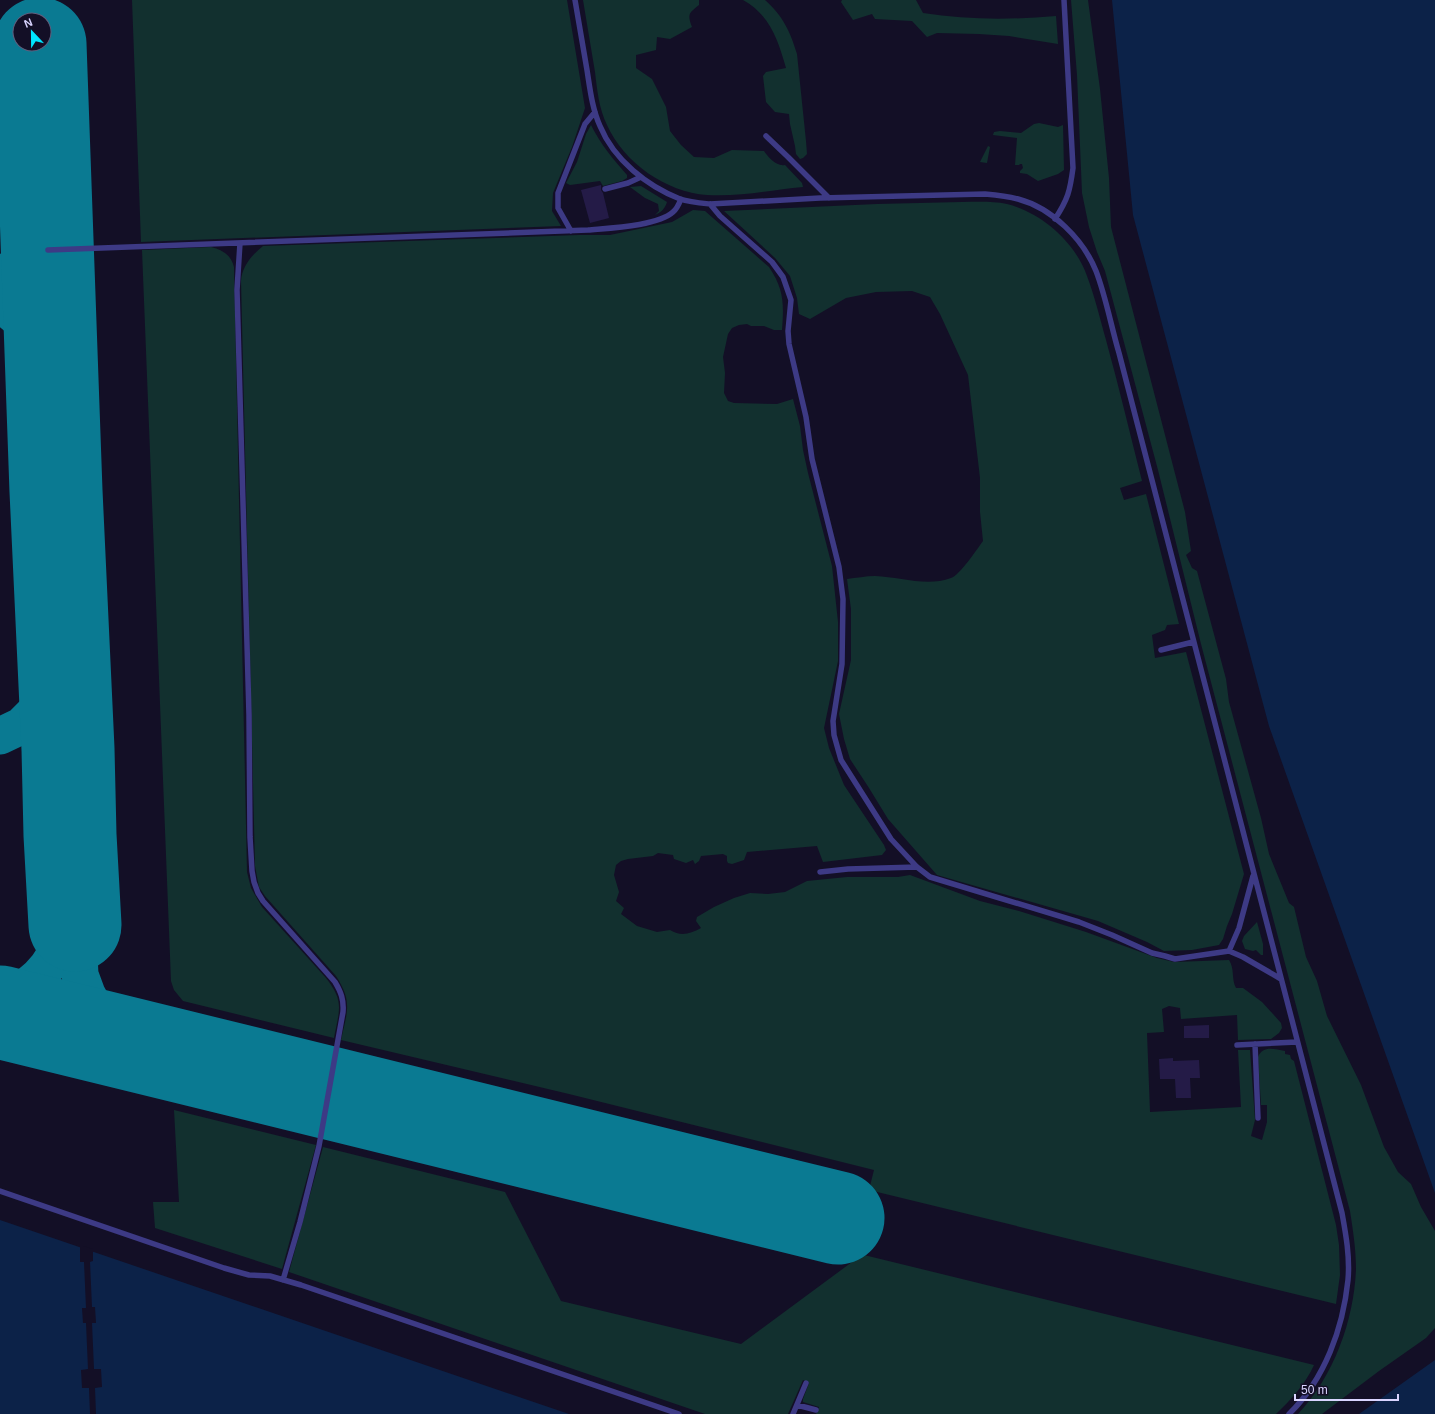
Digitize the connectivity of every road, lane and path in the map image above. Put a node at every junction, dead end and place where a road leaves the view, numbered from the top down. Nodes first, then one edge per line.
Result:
1 (575, 0) edge
2 (1064, 0) edge
3 (595, 112) junction
4 (766, 136) dead end
5 (641, 177) junction
6 (605, 189) dead end
7 (829, 198) junction
8 (681, 199) junction
9 (710, 204) junction
10 (1055, 219) junction
11 (571, 231) junction
12 (240, 243) junction
13 (48, 250) dead end
14 (1193, 642) junction
15 (1161, 650) dead end
16 (917, 867) junction
17 (820, 872) dead end
18 (1254, 874) junction
19 (1229, 952) junction
20 (1281, 979) junction
21 (1297, 1042) junction
22 (1255, 1044) junction
23 (1237, 1045) dead end
24 (1258, 1118) dead end
25 (0, 1191) edge
26 (282, 1280) junction
27 (806, 1384) dead end
28 (797, 1404) junction
29 (816, 1410) dead end
30 (679, 1414) edge
31 (793, 1414) edge
32 (1289, 1414) edge

1 - 3 lane
2 - 10 lane
3 - 5 lane
3 - 11 lane
4 - 7 lane
5 - 6 lane
5 - 8 lane
7 - 9 lane
7 - 10 lane
8 - 9 lane
8 - 11 lane
9 - 16 lane
10 - 14 lane
11 - 12 lane
12 - 13 lane
12 - 26 lane
14 - 15 lane
14 - 18 lane
16 - 17 lane
16 - 19 lane
18 - 19 lane
18 - 20 lane
19 - 20 lane
20 - 21 lane
21 - 22 lane
21 - 32 lane
22 - 23 lane
22 - 24 lane
25 - 26 lane
26 - 30 lane
27 - 28 lane
28 - 29 lane
28 - 31 lane

